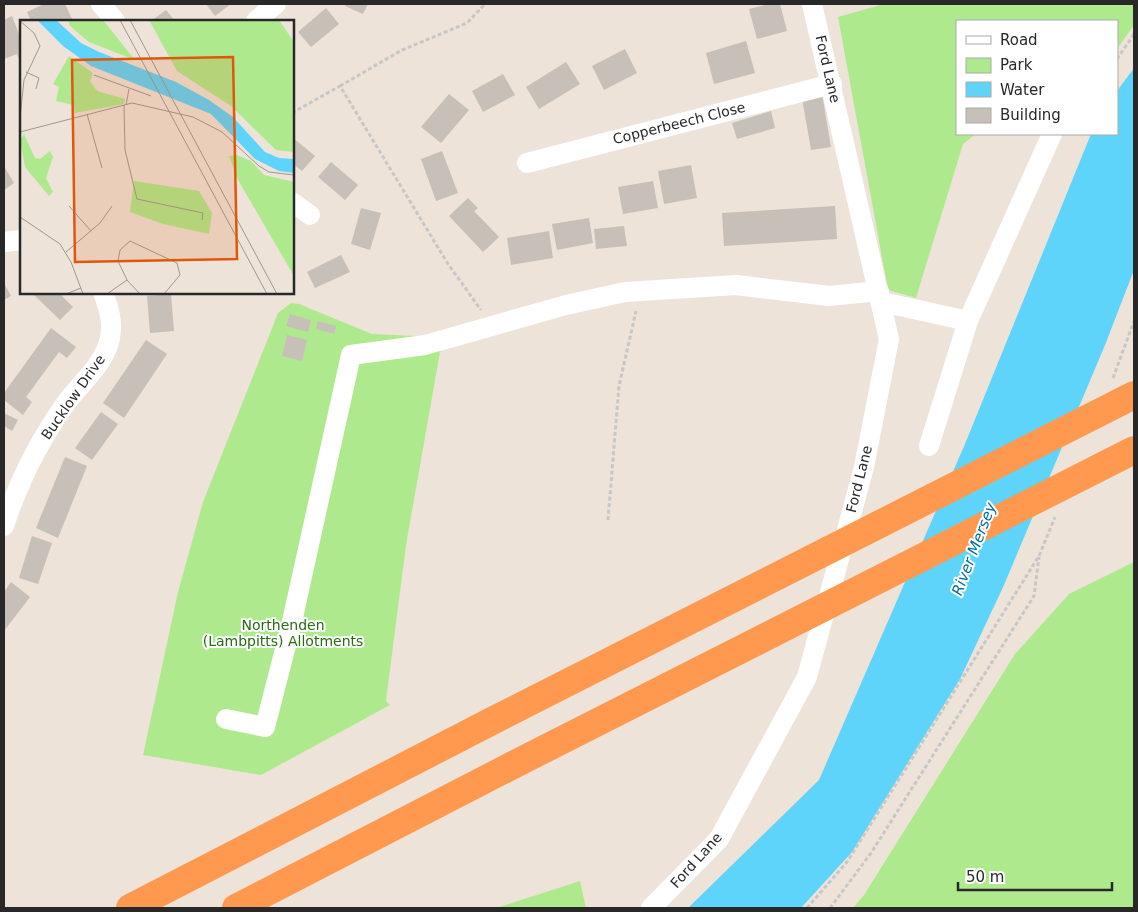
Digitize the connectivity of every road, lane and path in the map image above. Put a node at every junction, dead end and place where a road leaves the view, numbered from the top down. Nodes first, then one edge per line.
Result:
1 (101, 4) edge
2 (276, 4) edge
3 (485, 4) edge
4 (812, 4) edge
5 (114, 20) edge
6 (257, 20) edge
7 (1134, 34) edge
8 (1118, 58) edge
9 (832, 84) junction
10 (340, 86) junction
11 (294, 112) edge
12 (1052, 135) edge
13 (527, 163) dead end
14 (294, 204) edge
15 (310, 216) dead end
16 (20, 240) edge
17 (4, 242) edge
18 (104, 294) edge
19 (880, 297) junction
20 (637, 308) dead end
21 (968, 321) junction
22 (1134, 321) edge
23 (492, 326) junction
24 (1122, 391) edge
25 (929, 446) dead end
26 (1134, 450) edge
27 (1058, 511) dead end
28 (608, 520) dead end
29 (4, 526) edge
30 (1040, 556) junction
31 (226, 718) dead end
32 (130, 908) edge
33 (236, 908) edge
34 (651, 908) edge
35 (807, 908) edge
36 (830, 908) edge

1 - 5 street
2 - 6 street
3 - 10 path
4 - 9 street, Ford Lane
7 - 8 path
9 - 13 street, Copperbeech Close
9 - 19 street, Ford Lane
10 - 11 path
10 - 23 path
12 - 21 street
14 - 15 street
16 - 17 street
18 - 29 street, Bucklow Drive
19 - 21 street
19 - 23 street
19 - 34 street, Ford Lane
20 - 28 path
21 - 25 street
22 - 24 path
23 - 31 street
24 - 32 highway
26 - 33 highway
27 - 30 path
30 - 35 path
30 - 36 path

